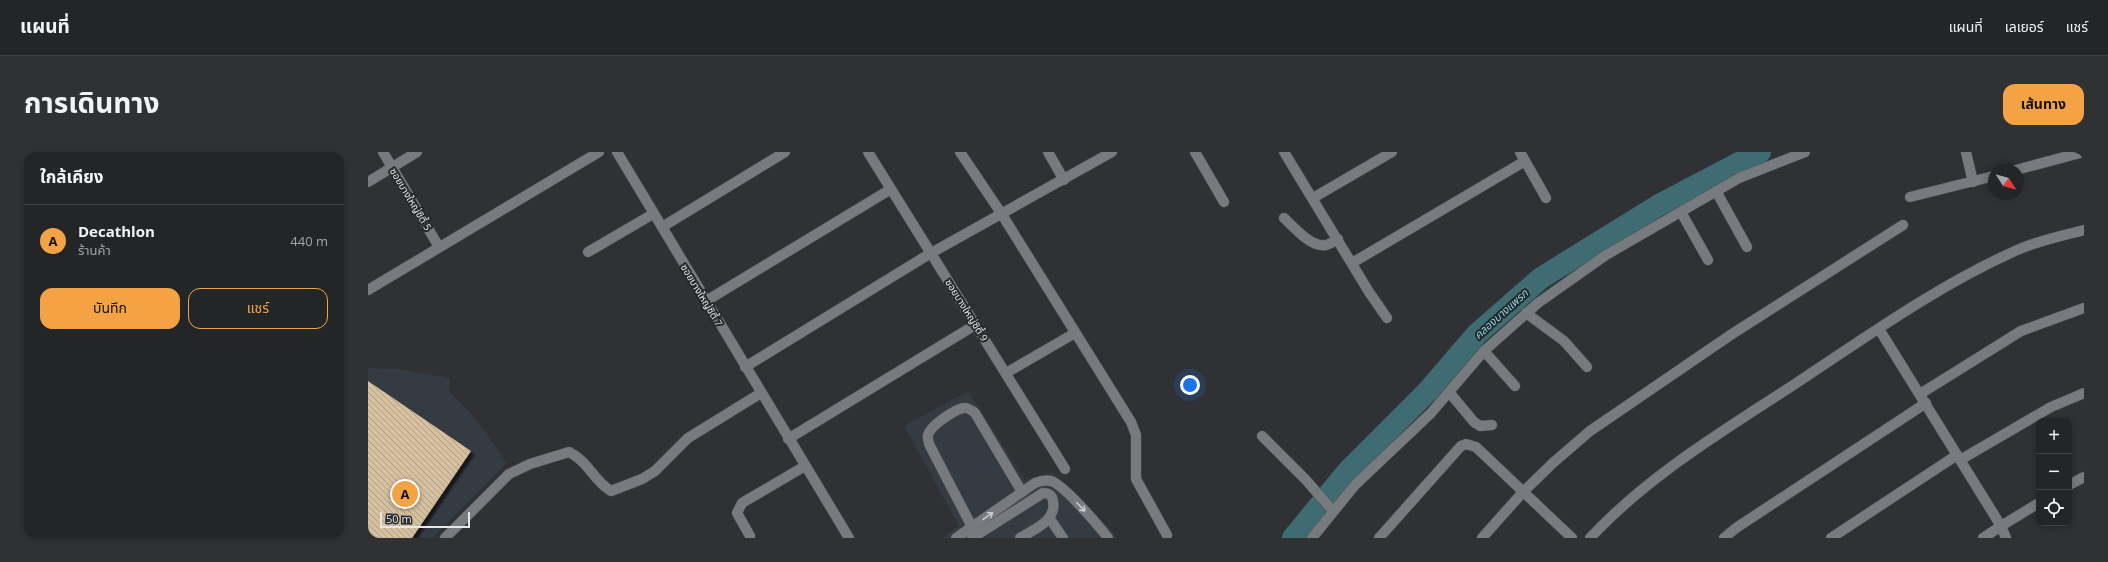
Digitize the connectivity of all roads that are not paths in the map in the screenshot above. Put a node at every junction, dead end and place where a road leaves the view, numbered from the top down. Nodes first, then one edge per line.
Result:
1 (383, 152) edge
2 (417, 152) edge
3 (599, 152) edge
4 (617, 152) edge
5 (785, 152) edge
6 (868, 152) edge
7 (960, 152) edge
8 (1048, 152) edge
9 (1112, 152) edge
10 (1195, 152) edge
11 (1284, 152) edge
12 (1392, 152) edge
13 (1520, 152) edge
14 (1805, 152) edge
15 (1966, 152) edge
16 (2083, 152) edge
17 (2049, 156) edge
18 (1525, 161) junction
19 (392, 167) junction
20 (2024, 167) edge
21 (1988, 178) edge
22 (1064, 180) junction
23 (368, 182) edge
24 (1973, 182) junction
25 (891, 189) junction
26 (1716, 191) junction
27 (1910, 197) dead end
28 (1313, 198) junction
29 (1546, 198) dead end
30 (1224, 202) dead end
31 (1680, 212) junction
32 (1001, 213) junction
33 (654, 214) junction
34 (1284, 218) dead end
35 (1903, 226) dead end
36 (662, 227) junction
37 (2084, 230) edge
38 (1338, 240) junction
39 (439, 247) junction
40 (1747, 247) dead end
41 (588, 252) dead end
42 (931, 253) junction
43 (1708, 260) dead end
44 (1352, 263) junction
45 (368, 290) edge
46 (706, 301) junction
47 (2084, 308) edge
48 (1526, 313) junction
49 (1388, 318) dead end
50 (975, 325) junction
51 (1879, 329) junction
52 (1076, 333) junction
53 (1484, 351) junction
54 (745, 367) junction
55 (1587, 367) dead end
56 (1006, 373) junction
57 (1515, 386) dead end
58 (1449, 392) junction
59 (761, 393) junction
60 (2084, 393) edge
61 (1920, 394) junction
62 (1926, 403) junction
63 (1492, 425) dead end
64 (1262, 436) dead end
65 (788, 439) junction
66 (1959, 457) junction
67 (804, 466) junction
68 (1065, 469) dead end
69 (2084, 477) edge
70 (2072, 483) edge
71 (1022, 492) junction
72 (1523, 492) junction
73 (2036, 505) edge
74 (1331, 508) junction
75 (1050, 519) junction
76 (2001, 526) junction
77 (972, 527) junction
78 (1166, 535) dead end
79 (750, 536) dead end
80 (446, 538) edge
81 (849, 538) edge
82 (956, 538) edge
83 (972, 538) edge
84 (1021, 538) edge
85 (1063, 538) edge
86 (1108, 538) edge
87 (1312, 538) edge
88 (1379, 538) edge
89 (1482, 538) edge
90 (1572, 538) edge
91 (1590, 538) edge
92 (1724, 538) edge
93 (1831, 538) edge
94 (1983, 538) edge
95 (2006, 538) edge

1 - 19 street, ซอยบางใหญ่ซิตี้ 5
2 - 19 street
3 - 39 street
4 - 33 street, ซอยบางใหญ่ซิตี้ 7
5 - 36 street
6 - 25 street, ซอยบางใหญ่ซิตี้ 9
7 - 32 street
8 - 22 street
9 - 22 street
10 - 30 street
11 - 28 street
12 - 28 street
13 - 18 street
14 - 26 street
15 - 24 street
16 - 17 street
17 - 20 street
18 - 29 street
18 - 44 street
19 - 23 street
19 - 39 street, ซอยบางใหญ่ซิตี้ 5
21 - 24 street
22 - 32 street
24 - 27 street
25 - 42 street, ซอยบางใหญ่ซิตี้ 9
25 - 46 street
26 - 31 street
26 - 40 street
28 - 38 street
31 - 43 street
31 - 48 street
32 - 42 street
32 - 52 street
33 - 36 street, ซอยบางใหญ่ซิตี้ 7
33 - 41 street
34 - 38 street
35 - 72 street
36 - 46 street, ซอยบางใหญ่ซิตี้ 7
37 - 51 street
38 - 44 street
39 - 45 street
42 - 50 street, ซอยบางใหญ่ซิตี้ 9
42 - 54 street
44 - 49 street
46 - 54 street, ซอยบางใหญ่ซิตี้ 7
47 - 61 street
48 - 53 street
48 - 55 street
50 - 56 street, ซอยบางใหญ่ซิตี้ 9
50 - 65 street
51 - 61 street
51 - 91 street
52 - 56 street
52 - 78 street
53 - 57 street
53 - 58 street
54 - 59 street, ซอยบางใหญ่ซิตี้ 7
56 - 68 street, ซอยบางใหญ่ซิตี้ 9
58 - 63 street
58 - 74 street
59 - 65 street, ซอยบางใหญ่ซิตี้ 7
59 - 80 street
60 - 66 street
61 - 62 street
62 - 66 street
62 - 92 street
64 - 74 street
65 - 67 street, ซอยบางใหญ่ซิตี้ 7
66 - 76 street
66 - 93 street
67 - 79 street
67 - 81 street, ซอยบางใหญ่ซิตี้ 7
69 - 70 street
77 -> 71 street
71 - 77 street
71 -> 86 street
72 - 88 street
72 - 89 street
72 - 90 street
73 - 76 street
74 - 87 street
75 - 83 street
75 - 84 street
75 - 85 street
76 - 94 street
76 - 95 street
77 - 82 street

